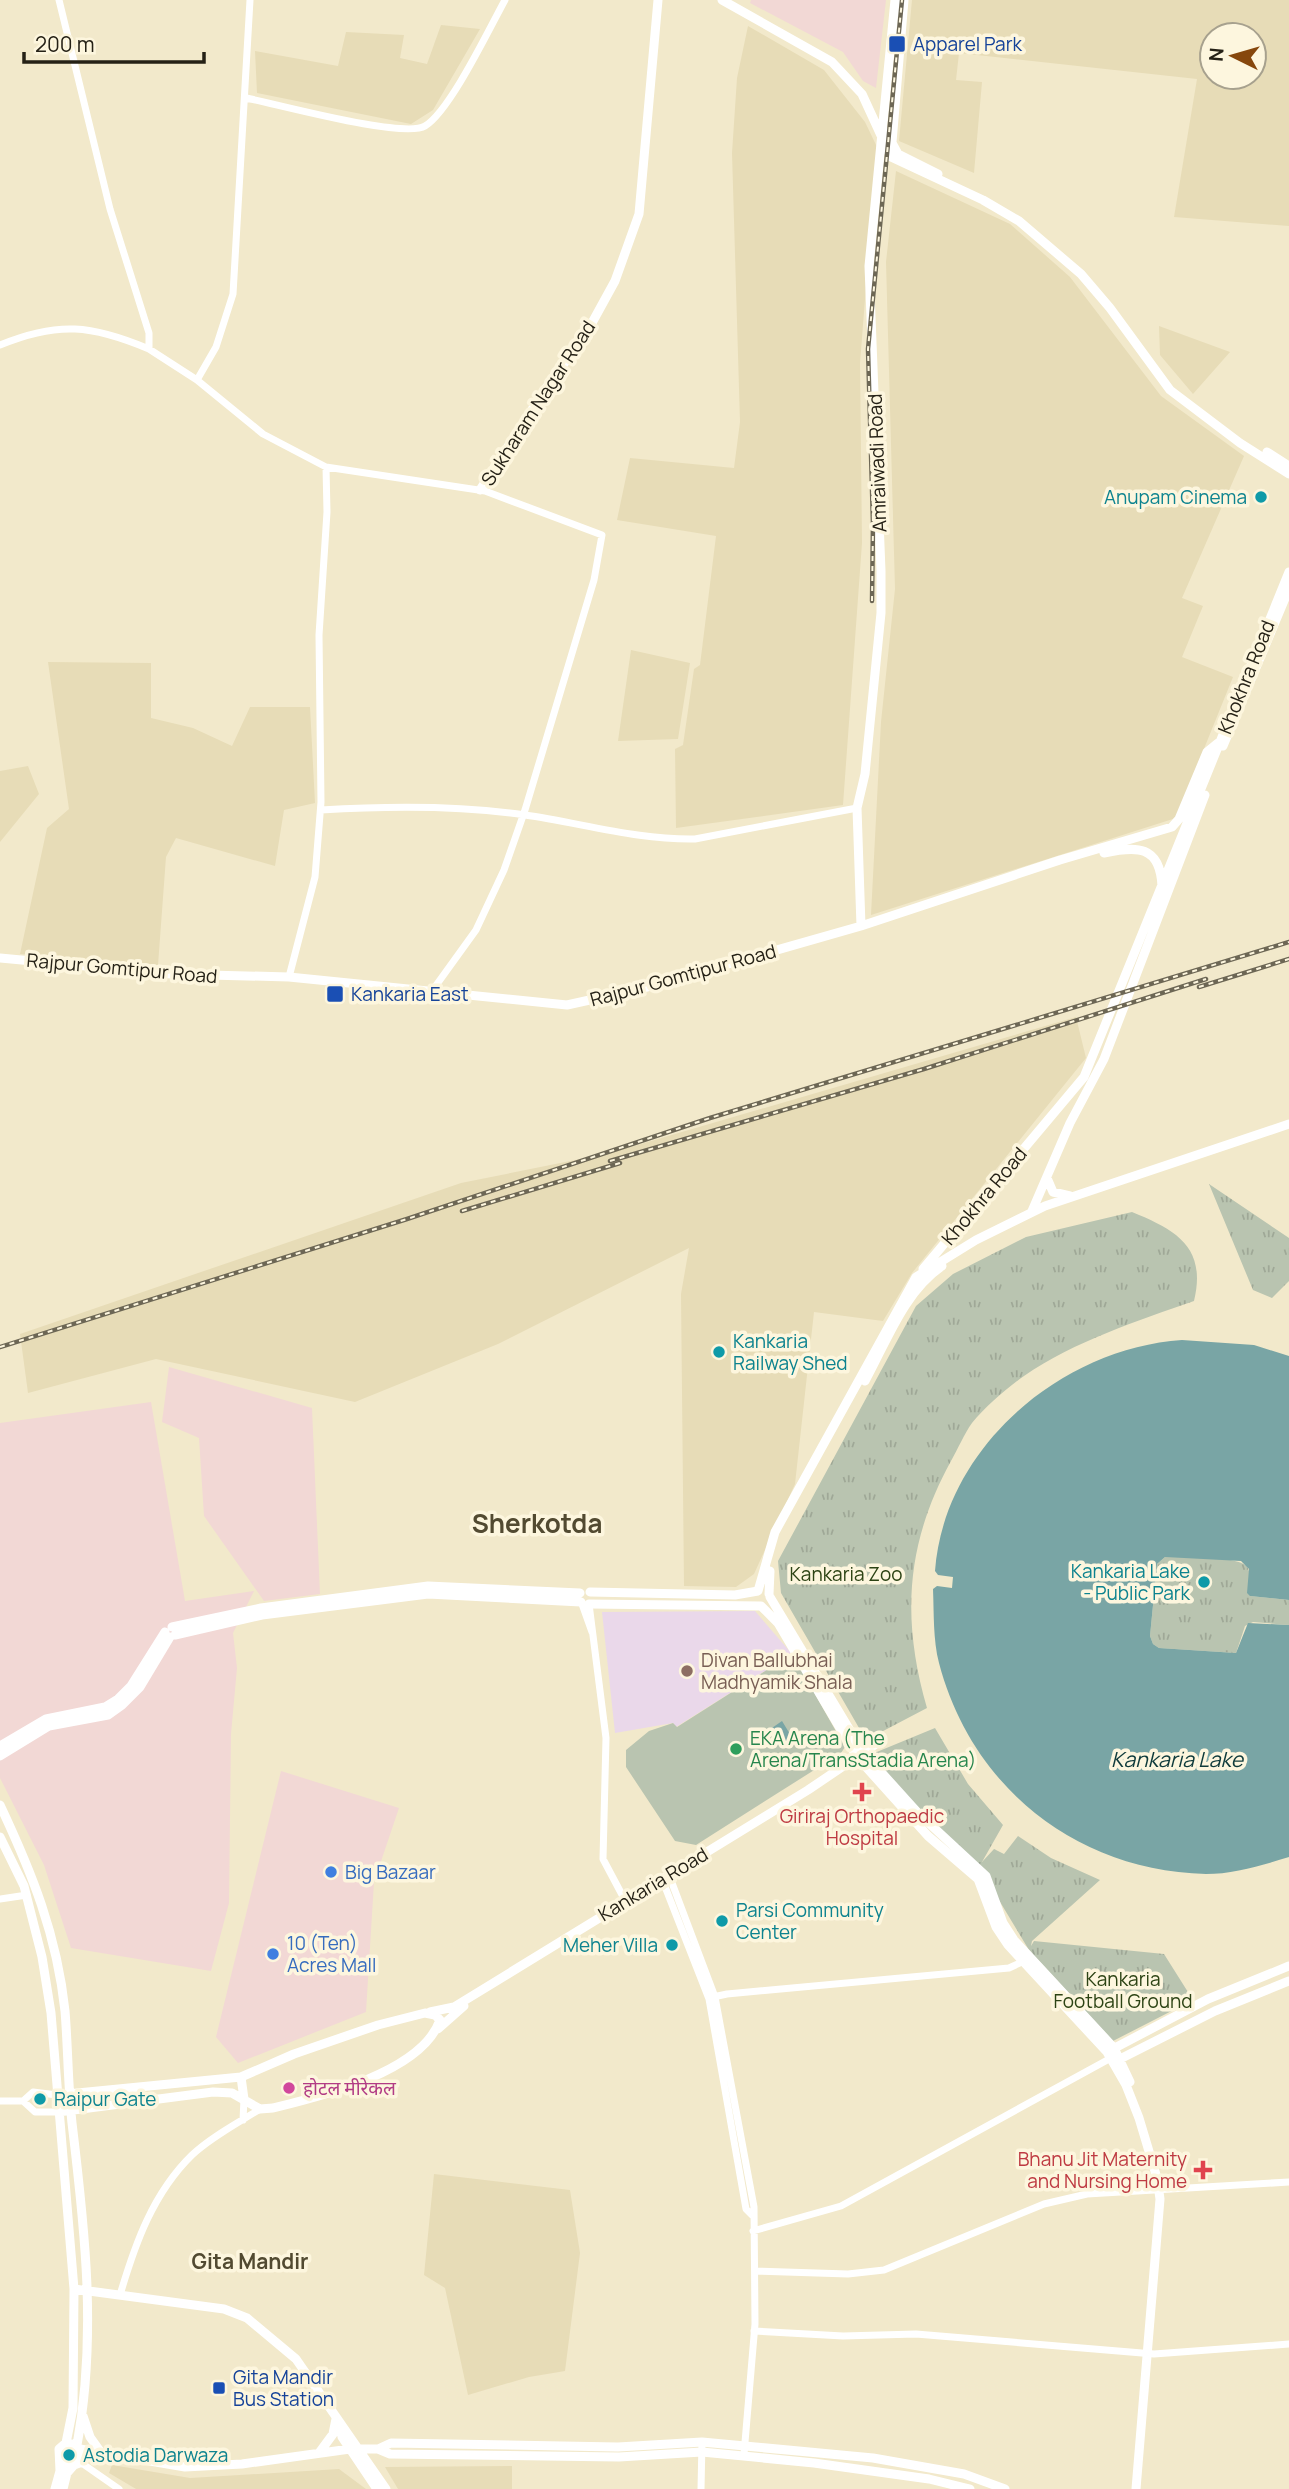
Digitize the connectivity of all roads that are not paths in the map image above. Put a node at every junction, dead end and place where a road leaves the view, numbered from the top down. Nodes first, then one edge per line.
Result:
1 (59, 0) edge
2 (250, 0) edge
3 (505, 0) edge
4 (658, 0) edge
5 (722, 0) edge
6 (733, 0) edge
7 (895, 0) edge
8 (904, 0) edge
9 (246, 98) junction
10 (884, 129) junction
11 (888, 144) junction
12 (891, 157) junction
13 (918, 169) junction
14 (880, 171) junction
15 (0, 345) edge
16 (149, 349) junction
17 (197, 380) junction
18 (1289, 466) edge
19 (326, 467) junction
20 (1289, 474) edge
21 (480, 490) junction
22 (1289, 572) edge
23 (1289, 589) edge
24 (1223, 740) junction
25 (1217, 756) junction
26 (857, 808) junction
27 (321, 810) junction
28 (524, 815) junction
29 (1060, 860) junction
30 (1162, 888) junction
31 (861, 926) junction
32 (0, 958) edge
33 (289, 977) junction
34 (432, 992) junction
35 (1289, 1124) edge
36 (1289, 1129) edge
37 (1047, 1178) junction
38 (1070, 1196) junction
39 (1029, 1216) junction
40 (939, 1249) junction
41 (937, 1266) junction
42 (916, 1277) junction
43 (907, 1296) junction
44 (797, 1500) junction
45 (758, 1591) junction
46 (770, 1595) junction
47 (584, 1599) junction
48 (761, 1606) junction
49 (170, 1633) junction
50 (876, 1744) dead end
51 (0, 1746) edge
52 (0, 1756) edge
53 (862, 1756) junction
54 (0, 1805) edge
55 (0, 1837) edge
56 (667, 1880) junction
57 (27, 1895) junction
58 (0, 1899) edge
59 (626, 1904) junction
60 (1025, 1961) junction
61 (1289, 1966) edge
62 (1289, 1981) edge
63 (712, 1998) junction
64 (425, 2014) junction
65 (436, 2032) junction
66 (1113, 2056) junction
67 (241, 2077) junction
68 (57, 2095) junction
69 (69, 2095) junction
70 (244, 2099) junction
71 (0, 2101) edge
72 (23, 2101) junction
73 (71, 2109) junction
74 (260, 2109) junction
75 (58, 2112) junction
76 (243, 2120) junction
77 (1289, 2182) edge
78 (1161, 2190) junction
79 (754, 2231) junction
80 (755, 2271) junction
81 (74, 2288) junction
82 (89, 2289) junction
83 (120, 2295) junction
84 (754, 2331) junction
85 (1289, 2344) edge
86 (1151, 2354) junction
87 (83, 2414) junction
88 (338, 2422) junction
89 (66, 2443) junction
90 (78, 2447) junction
91 (702, 2447) junction
92 (355, 2449) junction
93 (745, 2450) junction
94 (100, 2451) junction
95 (319, 2453) junction
96 (60, 2462) junction
97 (76, 2464) junction
98 (55, 2489) edge
99 (63, 2489) edge
100 (119, 2489) edge
101 (377, 2489) edge
102 (386, 2489) edge
103 (701, 2489) edge
104 (970, 2489) edge
105 (1005, 2489) edge
106 (1136, 2489) edge
107 (1142, 2489) edge

1 - 16 street
2 - 9 street
3 - 9 street
4 - 21 main road, Sukharam Nagar Road
5 - 11 main road
6 - 10 main road
7 - 10 main road
8 - 11 main road
9 - 17 street
10 - 11 main road
11 - 12 main road
11 - 13 main road
11 - 14 main road, Amraiwadi Road
12 - 13 main road
12 - 14 main road
13 - 18 main road
13 - 20 main road
14 - 26 main road, Amraiwadi Road
15 - 16 street
16 - 17 street
17 - 19 street
19 - 21 street
19 - 27 street
21 - 28 street, Sukharam Nagar Road
22 - 24 main road, Khokhra Road
23 - 24 main road, Khokhra Road
24 - 25 main road, Khokhra Road
24 - 29 main road
25 - 30 main road, Khokhra Road
25 - 37 main road, Khokhra Road
26 - 28 street
26 - 31 main road, Amraiwadi Road
27 - 28 street
27 - 33 street
28 - 34 street, Sukharam Nagar Road
29 - 30 main road
29 - 31 main road, Rajpur Gomtipur Road
30 - 40 main road, Khokhra Road
31 - 34 main road, Rajpur Gomtipur Road
32 - 33 main road, Rajpur Gomtipur Road
33 - 34 main road, Rajpur Gomtipur Road
35 - 38 main road
36 - 39 main road
37 - 38 main road
37 - 39 main road, Khokhra Road
38 - 39 main road
39 - 41 main road
40 - 41 main road
40 - 42 main road, Khokhra Road
41 - 42 main road
41 - 43 main road
42 - 43 main road, Khokhra Road
43 - 44 main road
44 - 45 main road
44 - 46 main road
45 - 46 main road
45 - 47 main road
45 - 48 main road
46 - 48 main road
46 - 53 main road
47 - 48 main road
47 - 49 main road
47 - 59 street
48 - 53 main road
49 - 51 main road
49 - 52 main road
50 - 53 main road
53 - 56 main road
53 - 60 main road
54 - 69 main road
55 - 57 main road
56 - 59 main road
56 - 63 street
57 - 58 street
57 - 68 main road
59 - 64 main road, Kankaria Road
59 - 65 main road
60 - 63 street
60 - 66 main road
61 - 66 main road
62 - 66 main road
63 - 79 street
64 - 65 main road
64 - 67 main road, Kankaria Road
65 - 74 main road
66 - 78 main road
66 - 79 street
67 - 69 main road
67 - 70 main road
68 - 69 main road
68 - 72 street
68 - 75 main road
69 - 73 main road
70 - 73 main road
70 - 74 main road
70 - 76 street
71 - 72 street
72 - 75 street
73 - 75 main road
73 - 82 main road
74 - 76 street
75 - 81 main road
76 - 83 street
77 - 78 street
78 - 80 street
78 - 86 main road
79 - 80 street
80 - 84 street
81 - 82 main road
81 - 89 main road
82 - 83 main road
82 - 87 main road
83 - 88 main road
84 - 86 street
84 - 93 street
85 - 86 street
86 - 106 main road
86 - 107 main road
87 - 90 main road
87 - 94 main road
88 - 92 main road
88 - 95 main road
89 - 90 main road
89 - 96 main road
90 - 94 main road
90 - 97 main road
91 - 92 main road
91 - 93 main road
91 - 103 street
92 - 95 main road
92 - 101 main road
92 - 102 main road
93 - 104 main road
93 - 105 main road
94 - 95 main road
96 - 97 main road
96 - 98 main road
97 - 99 main road
97 - 100 street

